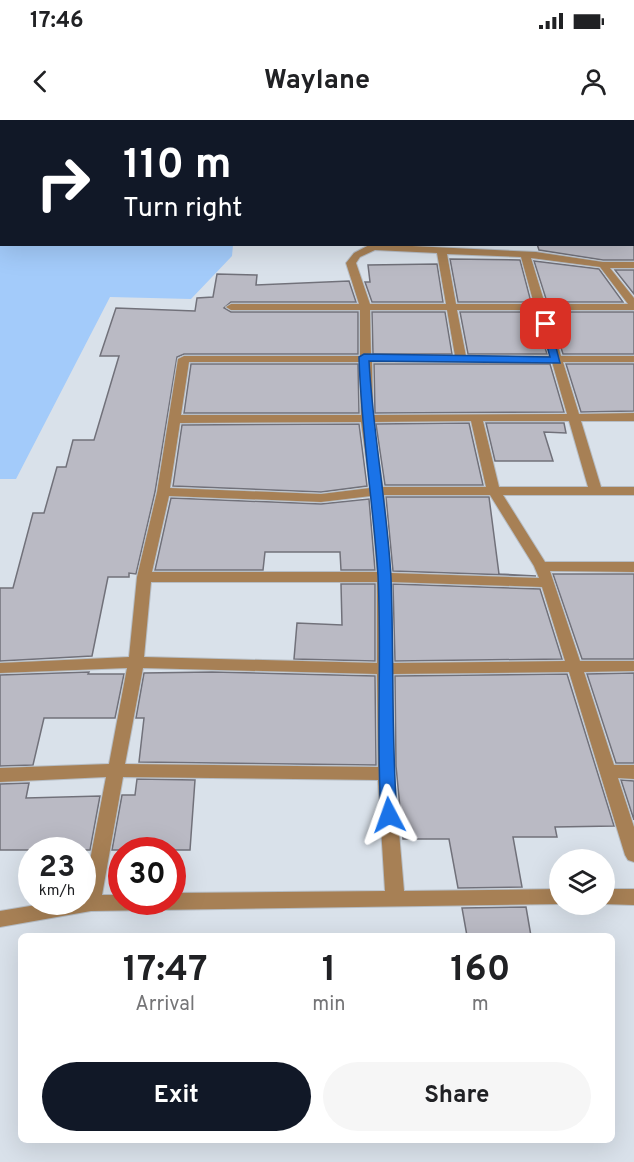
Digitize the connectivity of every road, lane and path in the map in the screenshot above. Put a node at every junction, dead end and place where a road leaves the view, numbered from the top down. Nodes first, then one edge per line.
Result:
1 (441, 250) junction
2 (525, 255) junction
3 (603, 265) junction
4 (634, 265) edge
5 (364, 305) junction
6 (449, 306) junction
7 (634, 306) edge
8 (231, 307) dead end
9 (542, 307) junction
10 (364, 357) junction
11 (634, 359) edge
12 (460, 360) junction
13 (556, 360) junction
14 (634, 417) edge
15 (476, 418) junction
16 (573, 418) junction
17 (174, 419) junction
18 (366, 419) junction
19 (493, 490) junction
20 (377, 491) junction
21 (596, 491) junction
22 (634, 491) edge
23 (163, 492) junction
24 (541, 566) junction
25 (634, 567) edge
26 (144, 577) junction
27 (384, 577) junction
28 (548, 583) junction
29 (136, 662) junction
30 (634, 666) edge
31 (0, 668) edge
32 (575, 668) junction
33 (384, 669) junction
34 (117, 770) junction
35 (606, 771) junction
36 (634, 772) edge
37 (386, 774) junction
38 (0, 775) edge
39 (634, 855) edge
40 (96, 877) edge
41 (549, 897) edge
42 (615, 897) edge
43 (634, 897) edge
44 (395, 898) junction
45 (186, 902) edge
46 (23, 915) edge
47 (0, 919) edge

1 - 2 street
1 - 5 street
1 - 6 street
2 - 3 street
2 - 9 street
3 - 4 street
3 - 7 street
5 - 6 street
5 - 8 street
5 - 10 street
6 - 9 street
6 - 12 street
7 - 9 street
9 - 13 street
10 - 12 street
10 - 17 street
10 - 18 street
11 - 13 street
12 - 13 street
13 - 16 street
14 - 16 street
15 - 16 street
15 - 18 street
15 - 19 street
16 - 21 street
17 - 18 street
17 - 23 street
18 - 20 street
19 - 20 street
19 - 21 street
19 - 24 street
20 - 23 street
20 - 27 street
21 - 22 street
23 - 26 street
24 - 25 street
24 - 28 street
26 - 27 street
26 - 29 street
27 - 28 street
27 - 33 street
28 - 32 street
29 - 31 street
29 - 33 street
29 - 34 street
30 - 32 street
32 - 33 street
32 - 35 street
33 - 37 street
34 - 37 street
34 - 38 street
34 - 40 street
35 - 36 street
35 - 39 street
37 - 44 street
41 - 44 street
42 - 43 street
44 - 45 street
46 - 47 street

